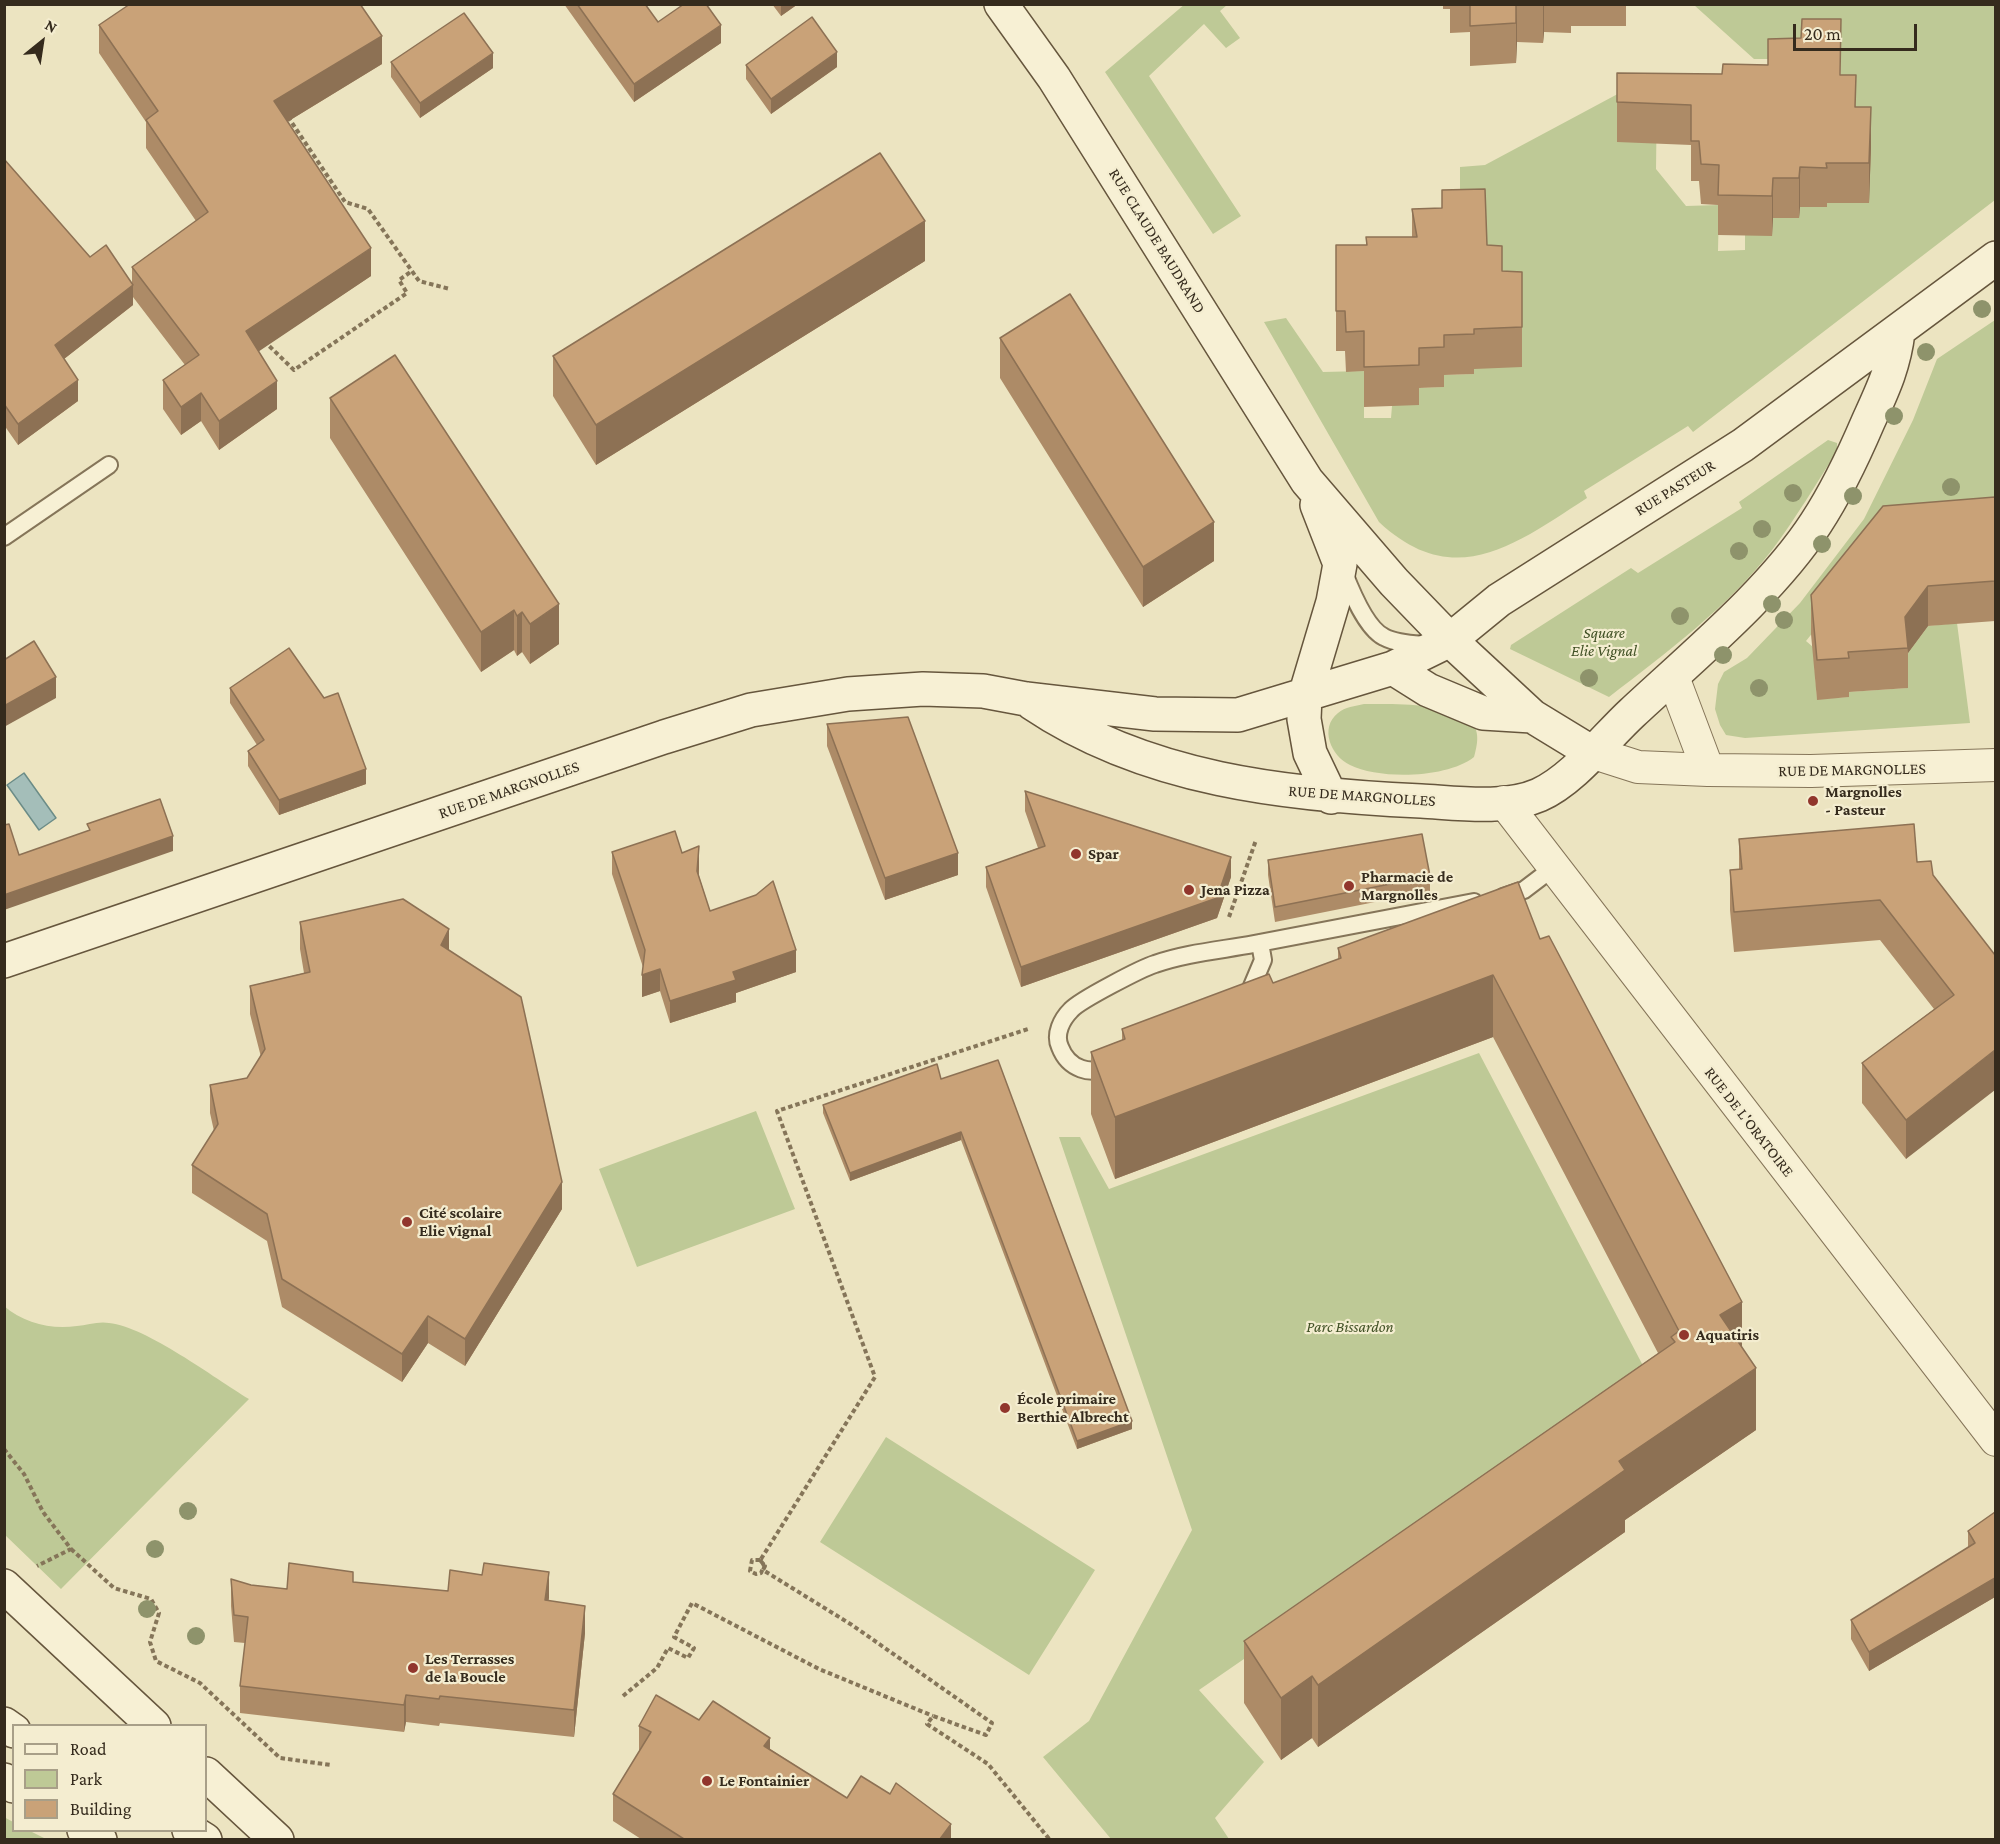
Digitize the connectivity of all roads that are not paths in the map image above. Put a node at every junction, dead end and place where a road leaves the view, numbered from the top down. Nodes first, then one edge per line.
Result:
1 (1001, 4) edge
2 (1995, 258) edge
3 (1898, 332) junction
4 (109, 465) dead end
5 (1307, 481) junction
6 (4, 537) edge
7 (1340, 564) junction
8 (1450, 640) junction
9 (1394, 668) junction
10 (1672, 677) junction
11 (1305, 696) junction
12 (1026, 699) junction
13 (1532, 716) junction
14 (1592, 752) junction
15 (1995, 765) edge
16 (1708, 771) junction
17 (1331, 797) junction
18 (1504, 802) junction
19 (1553, 868) junction
20 (1260, 943) junction
21 (4, 961) edge
22 (1240, 1011) edge
23 (1120, 1058) edge
24 (1995, 1440) edge
25 (4, 1586) edge
26 (153, 1724) edge
27 (207, 1775) edge
28 (278, 1839) edge

1 - 5 street, RUE CLAUDE BAUDRAND
2 - 3 street, RUE PASTEUR
3 - 8 street, RUE PASTEUR
3 - 10 street
4 - 6 lane
5 - 7 street, RUE CLAUDE BAUDRAND
5 - 8 street, RUE CLAUDE BAUDRAND
7 - 8 lane
7 - 11 street
8 - 9 street, RUE DE MARGNOLLES
8 - 13 street, RUE DE MARGNOLLES
9 - 11 street, RUE DE MARGNOLLES
9 - 13 street, RUE DE MARGNOLLES
10 - 14 street
10 - 16 street
11 - 12 street, RUE DE MARGNOLLES
11 - 17 street
12 - 17 street, RUE DE MARGNOLLES
12 - 21 street, RUE DE MARGNOLLES
13 - 14 street, RUE DE MARGNOLLES
14 - 16 street, RUE DE MARGNOLLES
14 - 18 street, RUE DE MARGNOLLES
15 - 16 street, RUE DE MARGNOLLES
17 - 18 street, RUE DE MARGNOLLES
18 - 19 street, RUE DE L'ORATOIRE
19 - 20 lane
19 - 24 street, RUE DE L'ORATOIRE
20 - 22 lane
20 - 23 lane
25 - 26 street
27 - 28 street

